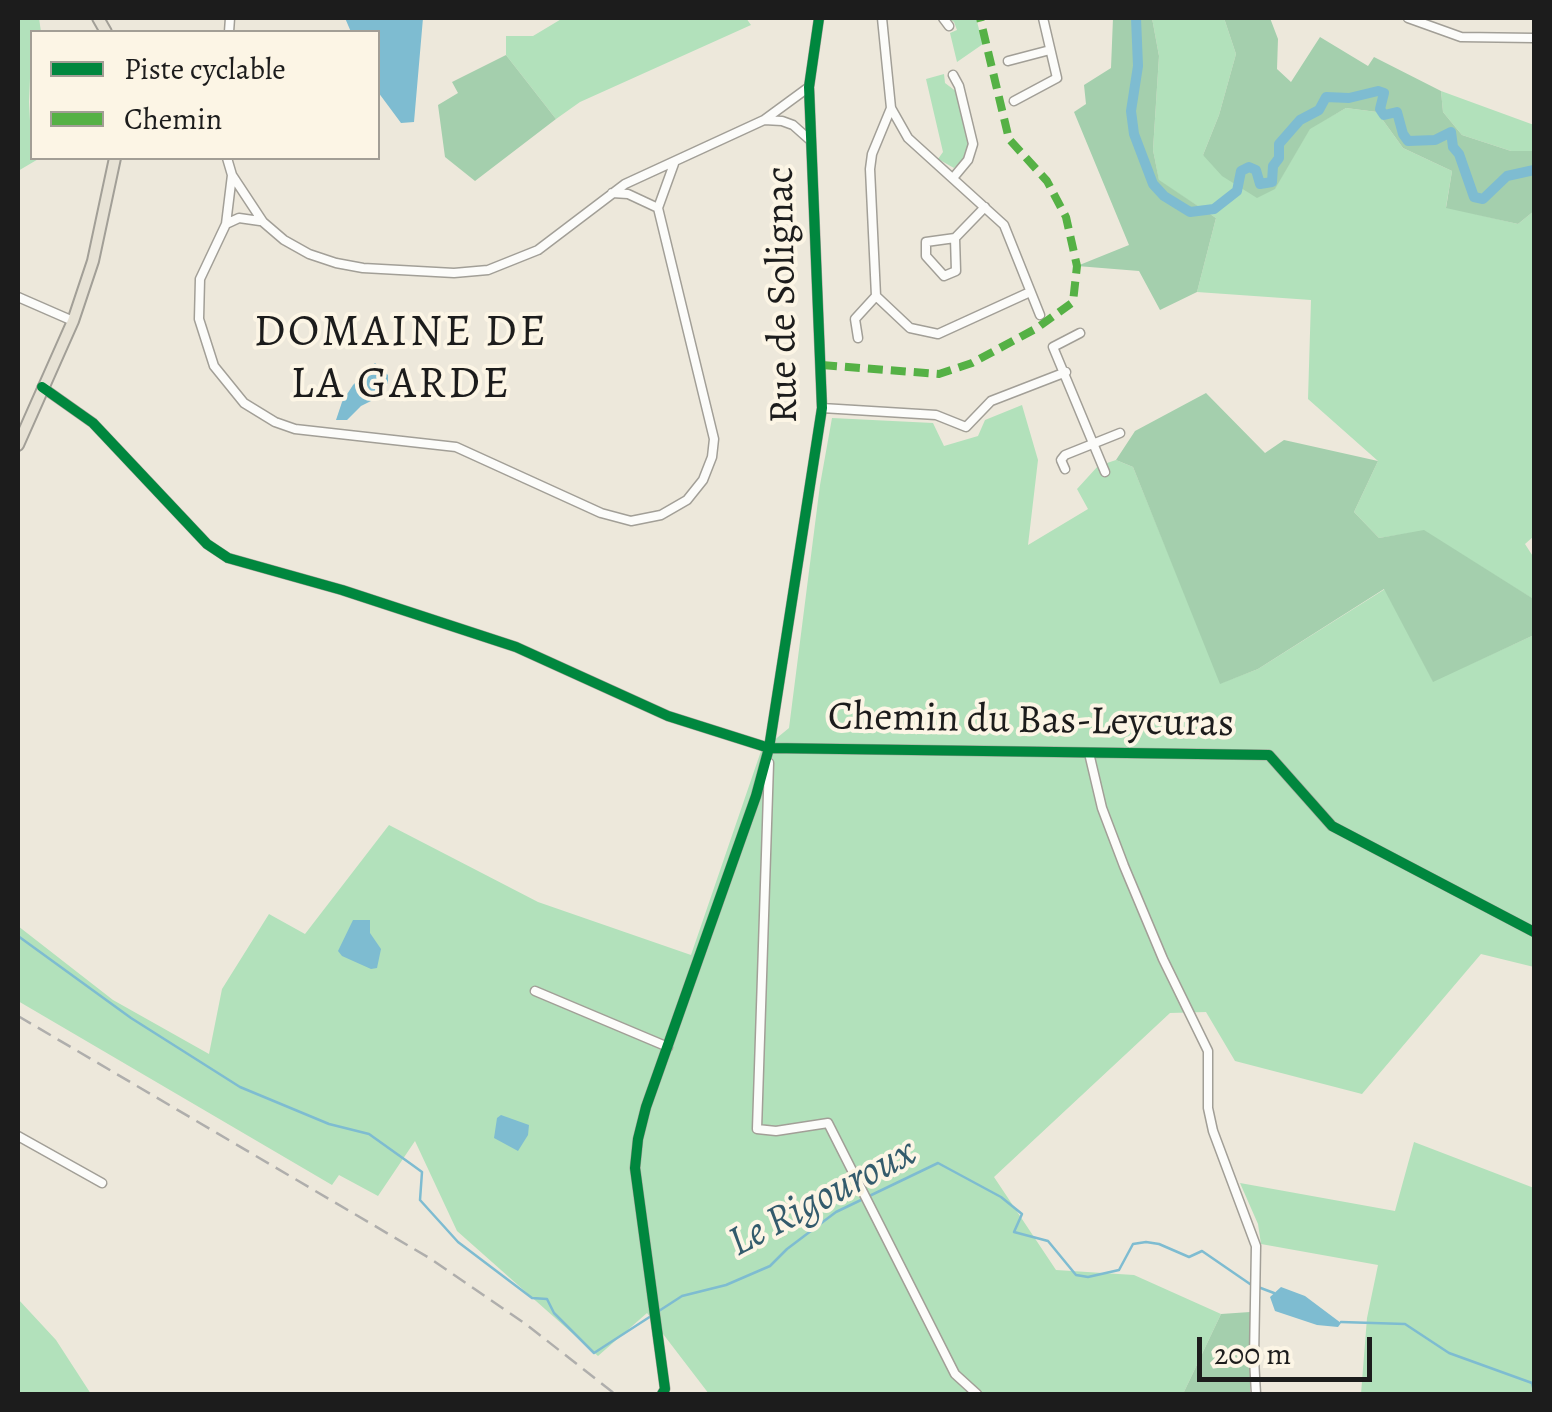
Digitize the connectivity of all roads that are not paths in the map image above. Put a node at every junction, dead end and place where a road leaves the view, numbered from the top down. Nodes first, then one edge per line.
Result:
1 (819, 18) edge
2 (882, 18) edge
3 (1043, 18) edge
4 (1408, 18) edge
5 (1534, 38) edge
6 (1050, 50) junction
7 (1008, 61) dead end
8 (953, 75) dead end
9 (809, 87) junction
10 (1014, 101) dead end
11 (891, 108) junction
12 (764, 120) junction
13 (811, 141) junction
14 (115, 160) edge
15 (228, 160) edge
16 (675, 161) junction
17 (232, 175) junction
18 (952, 178) junction
19 (612, 193) junction
20 (985, 206) junction
21 (658, 208) junction
22 (263, 222) junction
23 (226, 224) junction
24 (955, 238) junction
25 (1030, 292) junction
26 (876, 296) junction
27 (18, 298) edge
28 (1040, 315) dead end
29 (72, 321) junction
30 (1080, 333) dead end
31 (858, 338) dead end
32 (1066, 372) junction
33 (42, 387) junction
34 (822, 408) junction
35 (1120, 434) dead end
36 (1093, 444) junction
37 (18, 445) edge
38 (1065, 468) dead end
39 (1105, 472) dead end
40 (769, 748) junction
41 (1089, 752) junction
42 (1534, 932) edge
43 (535, 991) dead end
44 (668, 1047) junction
45 (18, 1136) edge
46 (102, 1183) dead end
47 (1256, 1393) edge
48 (662, 1394) edge
49 (977, 1394) edge

1 - 9 street, Rue de Solignac
2 - 11 street
3 - 6 street
4 - 5 street
6 - 7 street
6 - 10 street
8 - 18 street
9 - 12 street
9 - 13 street, Rue de Solignac
11 - 18 street
11 - 26 street
12 - 13 street
12 - 16 street
13 - 34 street, Rue de Solignac
14 - 29 main road
15 - 17 street
16 - 19 street
16 - 21 street
17 - 22 street
17 - 23 street
18 - 20 street
19 - 21 street
19 - 22 street
20 - 24 street
20 - 25 street
21 - 23 street
22 - 23 street
24 - 24 street
25 - 26 street
25 - 28 street
26 - 31 street
27 - 29 street
29 - 33 main road
30 - 32 street
32 - 34 street
32 - 36 street
33 - 37 main road
33 - 40 street, Chemin du Bas-Leycuras
34 - 40 street, Rue de Solignac
35 - 36 street
36 - 38 street
36 - 39 street
40 - 41 street, Chemin du Bas-Leycuras
40 - 44 street
40 - 49 street
41 - 42 street, Chemin du Bas-Leycuras
41 - 47 street
43 - 44 street
44 - 48 street
45 - 46 street

